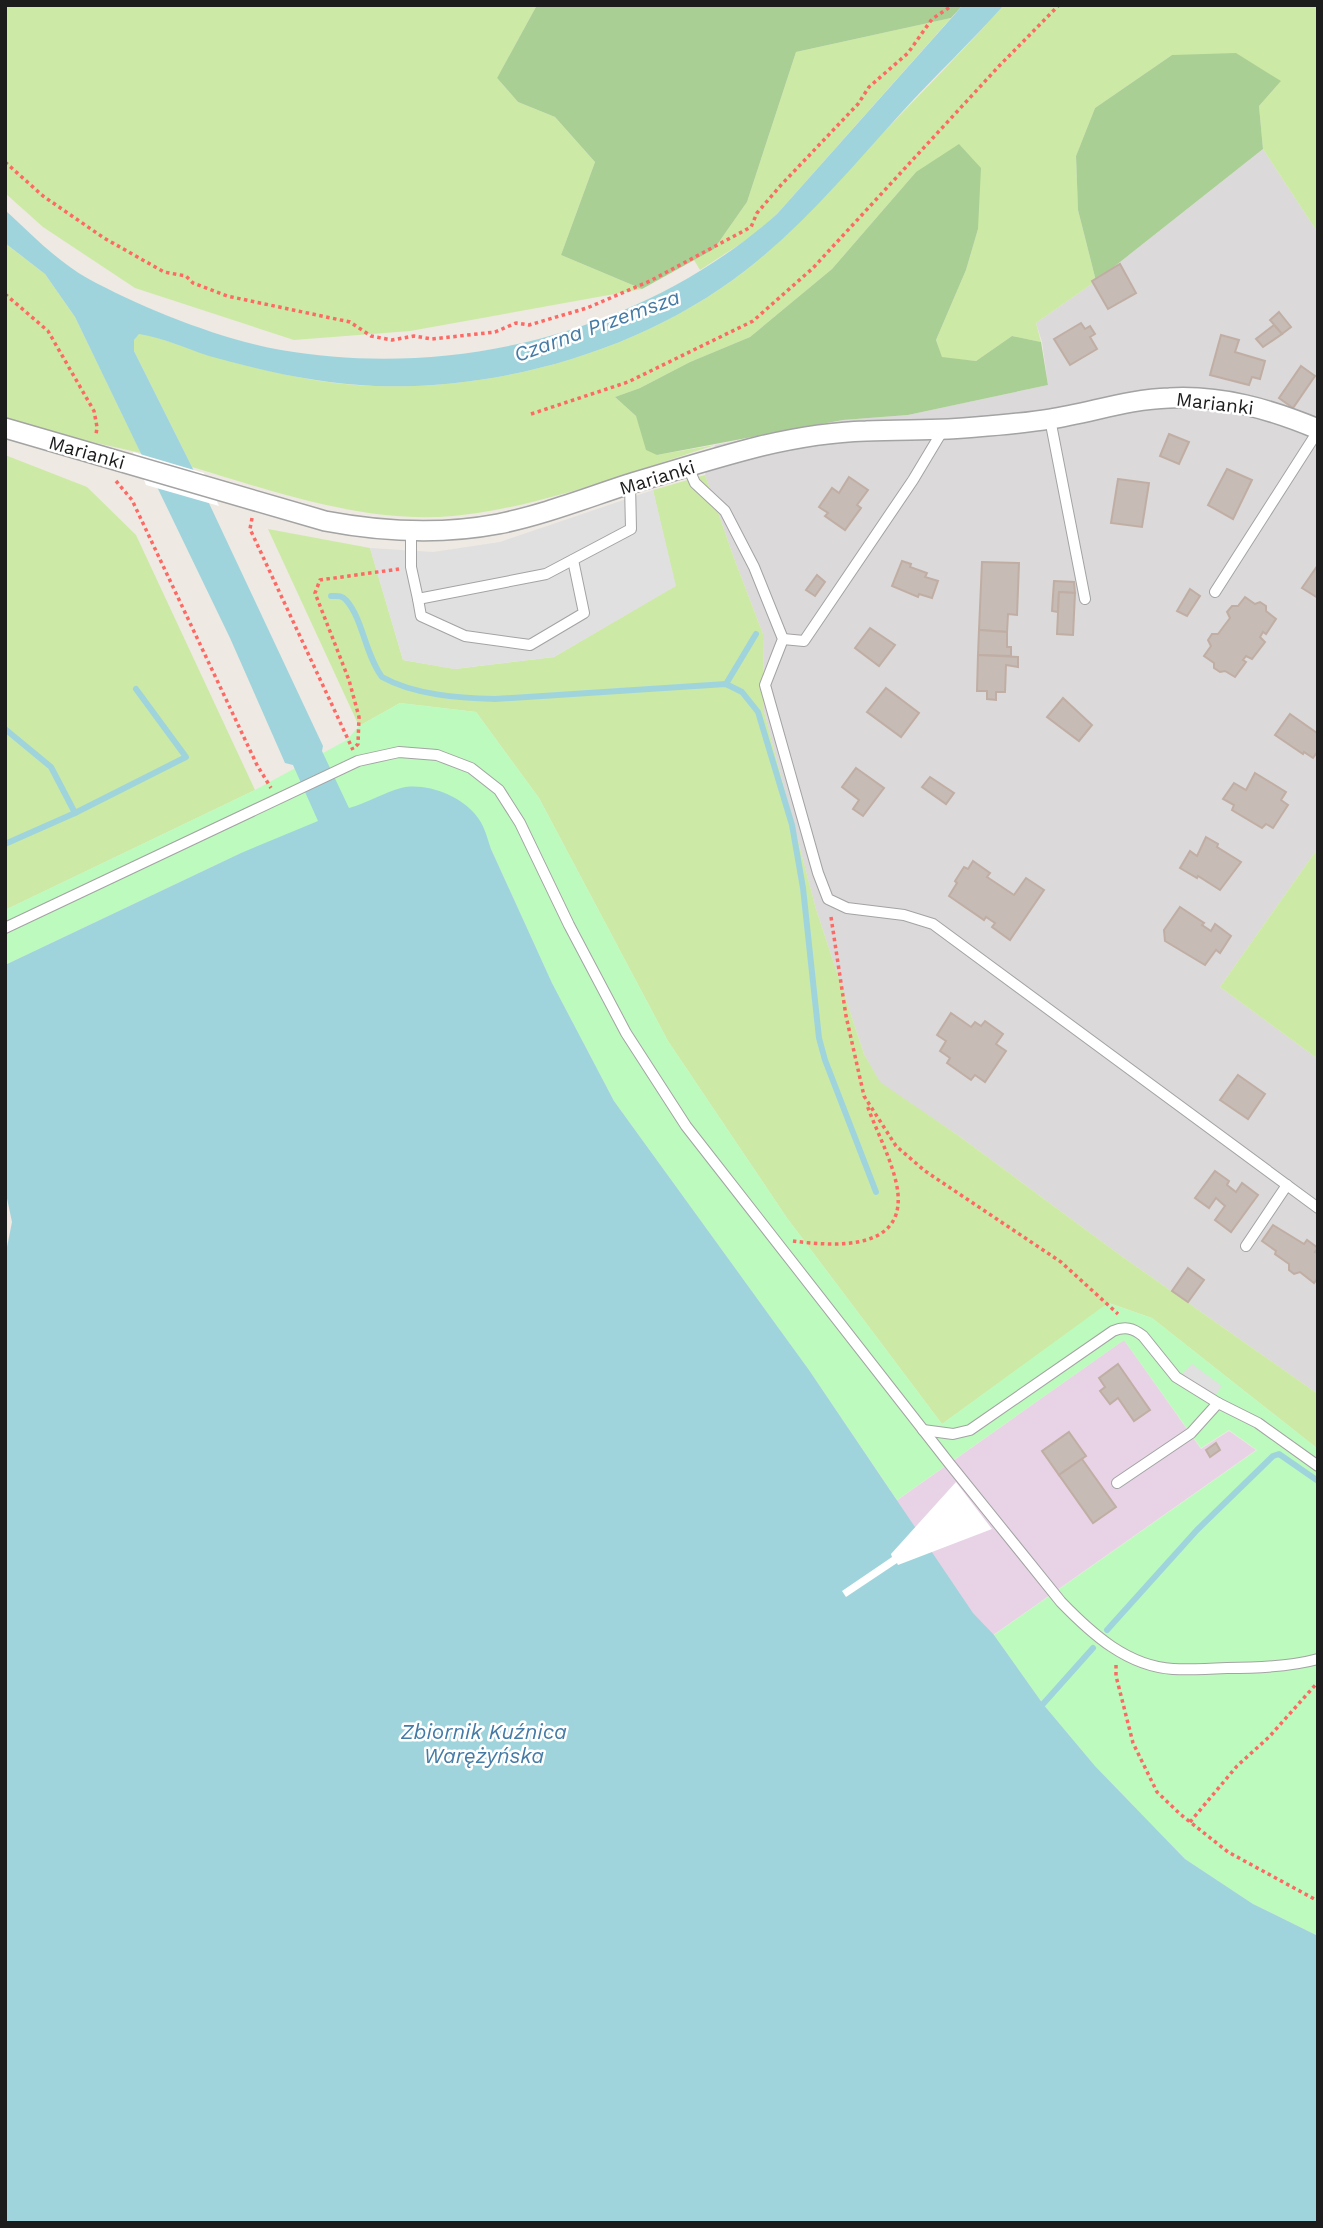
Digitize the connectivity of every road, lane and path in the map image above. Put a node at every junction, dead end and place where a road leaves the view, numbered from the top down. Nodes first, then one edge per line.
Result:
1 (953, 5) edge
2 (1059, 5) edge
3 (5, 162) edge
4 (5, 294) edge
5 (531, 414) dead end
6 (1050, 419) junction
7 (5, 428) edge
8 (943, 430) junction
9 (1318, 430) edge
10 (93, 453) junction
11 (688, 467) junction
12 (112, 477) dead end
13 (630, 484) junction
14 (253, 513) dead end
15 (411, 531) junction
16 (573, 560) junction
17 (411, 567) junction
18 (1215, 592) dead end
19 (418, 599) junction
20 (1085, 599) dead end
21 (783, 639) junction
22 (352, 749) junction
23 (359, 761) junction
24 (283, 797) junction
25 (828, 899) junction
26 (5, 928) edge
27 (864, 1096) junction
28 (1287, 1185) junction
29 (1318, 1208) edge
30 (773, 1239) junction
31 (1246, 1245) dead end
32 (1131, 1329) junction
33 (1218, 1403) junction
34 (923, 1429) junction
35 (1318, 1466) edge
36 (1117, 1483) dead end
37 (1116, 1649) junction
38 (1318, 1659) edge
39 (1318, 1682) edge
40 (1190, 1822) junction
41 (1318, 1901) edge

1 - 3 path
2 - 5 path
4 - 10 path
6 - 8 street, Marianki
6 - 9 street, Marianki
6 - 20 lane
7 - 10 street, Marianki
8 - 11 street, Marianki
8 - 21 lane
9 - 18 lane
10 - 15 street, Marianki
11 - 13 street, Marianki
11 - 21 lane
12 - 24 path
13 - 15 street, Marianki
13 - 16 lane
14 - 22 path
15 - 17 lane
16 - 19 lane
16 - 19 lane
17 - 19 lane
17 - 22 path
21 - 25 lane
22 - 23 path
23 - 24 lane
23 - 30 lane
24 - 26 lane
25 - 27 path
25 - 28 lane
27 - 30 path
27 - 32 path
28 - 29 lane
28 - 31 lane
30 - 34 lane
32 - 33 lane
32 - 34 lane
33 - 35 lane
33 - 36 lane
34 - 37 lane
37 - 38 lane
37 - 40 path
39 - 40 path
40 - 41 path

